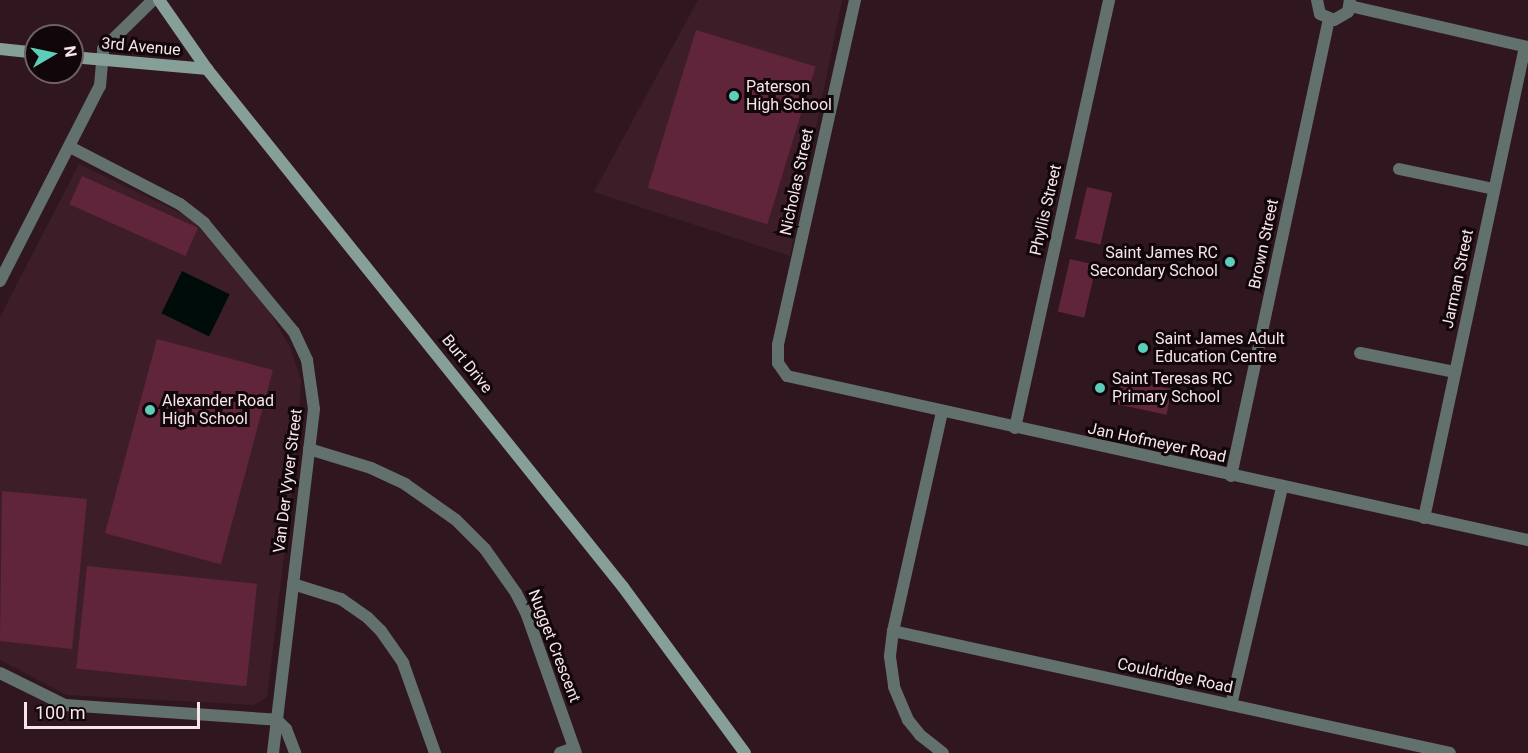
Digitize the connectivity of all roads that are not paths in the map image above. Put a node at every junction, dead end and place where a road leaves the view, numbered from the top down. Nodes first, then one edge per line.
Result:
1 (153, 0) edge
2 (159, 0) edge
3 (855, 0) edge
4 (1109, 0) edge
5 (1317, 0) edge
6 (1350, 3) edge
7 (1329, 20) junction
8 (1526, 47) edge
9 (0, 49) edge
10 (24, 52) edge
11 (84, 58) edge
12 (101, 60) junction
13 (207, 69) junction
14 (70, 147) junction
15 (1399, 169) dead end
16 (1494, 189) junction
17 (0, 281) edge
18 (1360, 353) dead end
19 (782, 371) joint
20 (1454, 372) junction
21 (942, 412) junction
22 (1015, 428) junction
23 (309, 449) junction
24 (1231, 476) junction
25 (1282, 487) junction
26 (1424, 518) junction
27 (1528, 540) edge
28 (293, 584) junction
29 (893, 630) junction
30 (0, 674) edge
31 (1231, 705) junction
32 (277, 720) junction
33 (575, 751) edge
34 (273, 753) edge
35 (295, 753) edge
36 (435, 753) edge
37 (560, 753) edge
38 (745, 753) edge
39 (943, 753) edge
40 (1450, 753) edge

1 - 12 street
2 - 13 street, Burt Drive
3 - 19 street, Nicholas Street
4 - 22 street, Phyllis Street
5 - 7 street
6 - 7 street
6 - 8 street
7 - 24 street, Brown Street
8 - 16 street, Jarman Street
9 - 10 street
11 - 12 street, 3rd Avenue
12 - 13 street, 3rd Avenue
12 - 14 street
13 - 38 street, Burt Drive
14 - 17 street
14 - 23 street, Van Der Vyver Street
15 - 16 street
16 - 20 street, Jarman Street
18 - 20 street
19 - 21 street, Jan Hofmeyer Road
20 - 26 street, Jarman Street
21 - 22 street, Jan Hofmeyer Road
21 - 29 street
22 - 24 street, Jan Hofmeyer Road
23 - 28 street, Van Der Vyver Street
23 - 33 street, Nugget Crescent
24 - 25 street, Jan Hofmeyer Road
25 - 26 street, Jan Hofmeyer Road
25 - 31 street
26 - 27 street, Jan Hofmeyer Road
28 - 32 street, Van Der Vyver Street
28 - 36 street
29 - 31 street, Couldridge Road
29 - 39 street
30 - 32 street
31 - 40 street, Couldridge Road
32 - 34 street, Van Der Vyver Street
32 - 35 street
33 - 37 street

